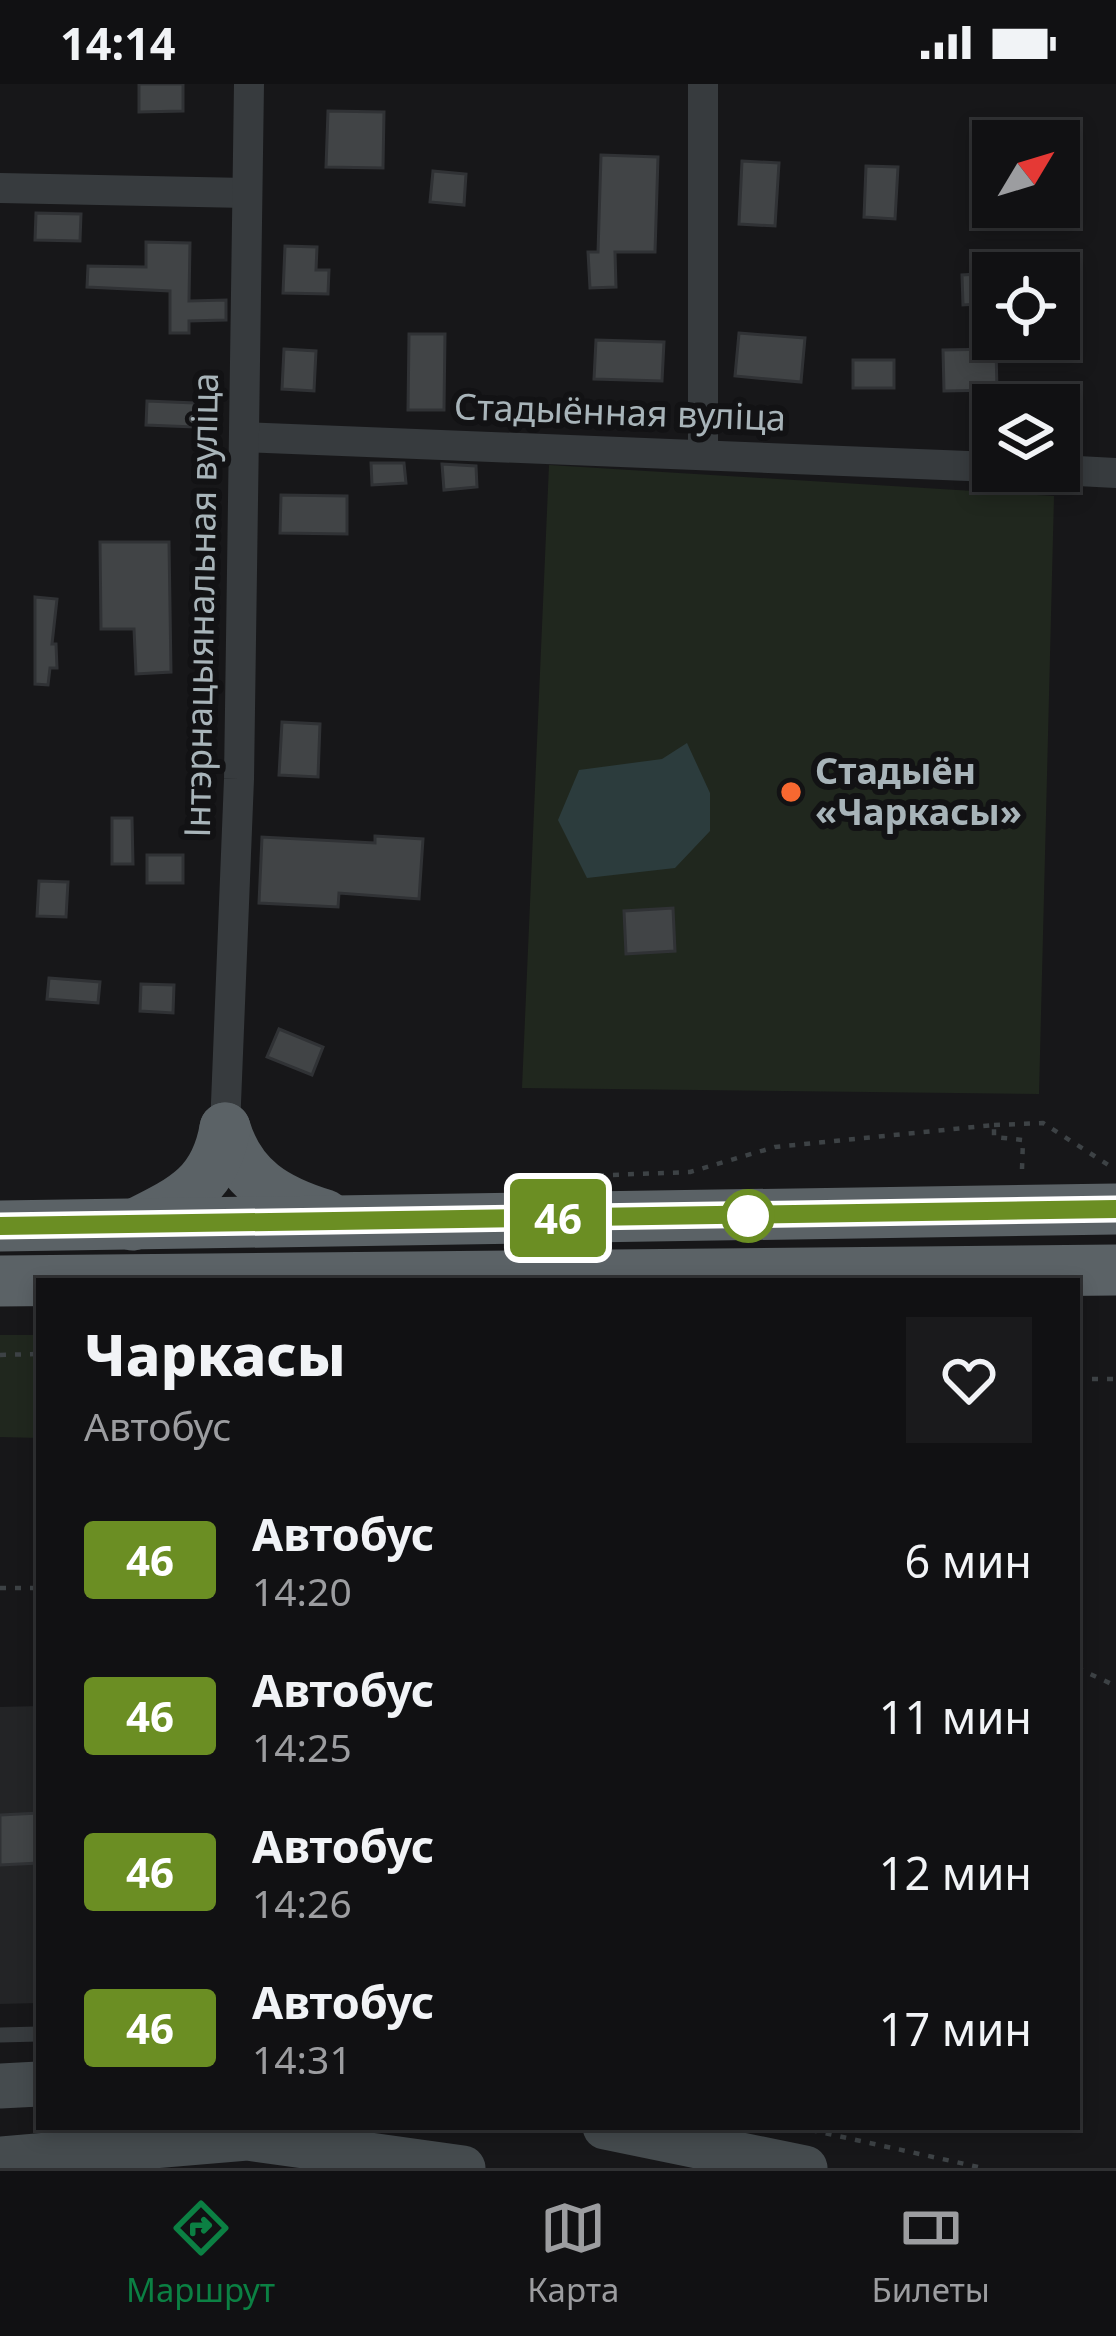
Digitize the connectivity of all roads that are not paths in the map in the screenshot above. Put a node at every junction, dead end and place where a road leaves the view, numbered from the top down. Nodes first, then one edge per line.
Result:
1 (249, 84) edge
2 (703, 84) edge
3 (0, 188) edge
4 (247, 193) junction
5 (244, 437) junction
6 (703, 453) junction
7 (972, 466) edge
8 (1080, 471) edge
9 (1116, 473) edge
10 (225, 1127) junction
11 (1116, 1209) edge
12 (361, 1222) junction
13 (132, 1225) junction
14 (0, 1226) edge
15 (1116, 1270) edge
16 (304, 1278) edge
17 (0, 1281) edge
18 (36, 1281) edge
19 (36, 2034) edge
20 (0, 2035) edge
21 (36, 2084) edge
22 (0, 2086) edge
23 (620, 2130) edge
24 (0, 2164) edge
25 (463, 2168) edge
26 (805, 2168) edge

1 - 4 street, Інтэрнацыянальная вуліца
2 - 6 street
3 - 4 street
4 - 5 street, Інтэрнацыянальная вуліца
5 - 6 street, Стадыённая вуліца
5 - 10 street, Інтэрнацыянальная вуліца
6 - 7 street, Стадыённая вуліца
8 - 9 street
10 - 12 highway
10 - 13 highway
11 - 12 highway
12 - 13 highway
13 - 14 highway
15 - 16 highway
17 - 18 highway
19 - 20 lane
21 - 22 main road
23 - 26 main road
24 - 25 main road

